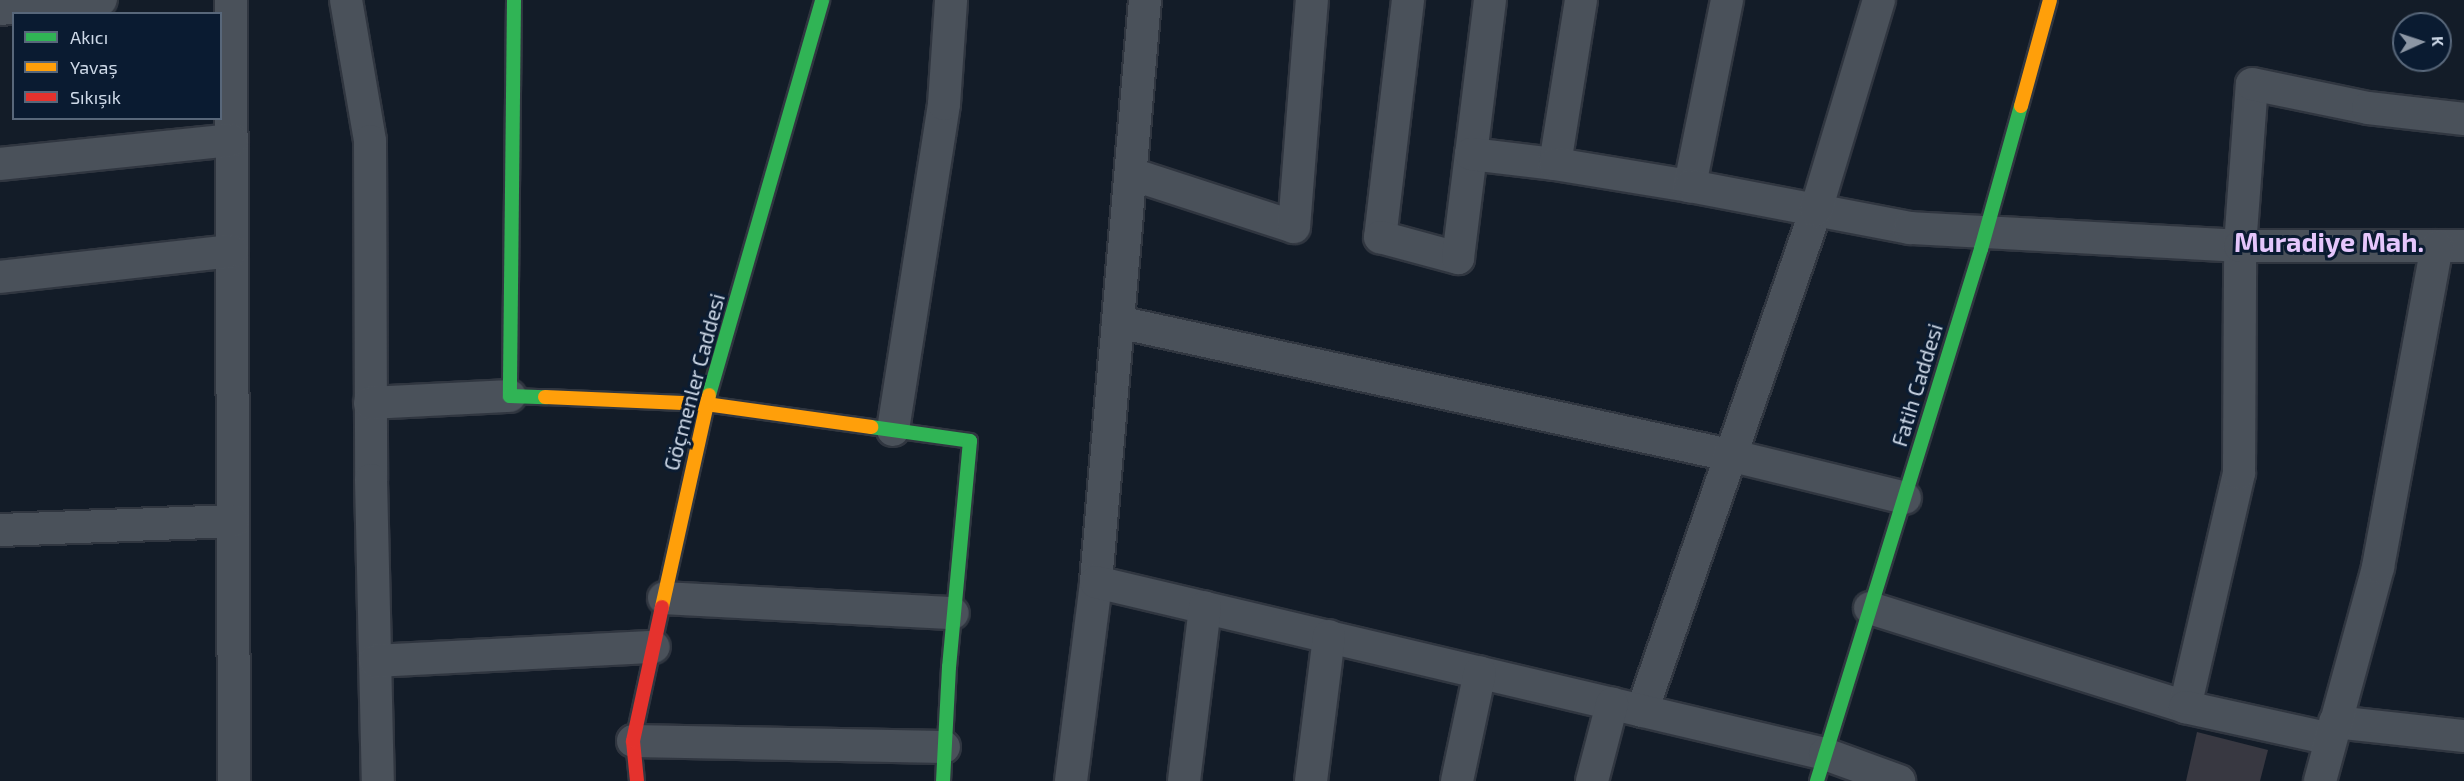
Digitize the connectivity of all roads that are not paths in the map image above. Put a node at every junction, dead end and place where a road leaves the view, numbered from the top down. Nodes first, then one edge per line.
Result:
1 (101, 0) edge
2 (231, 0) edge
3 (346, 0) edge
4 (514, 0) edge
5 (822, 0) edge
6 (951, 0) edge
7 (1145, 0) edge
8 (1311, 0) edge
9 (1408, 0) edge
10 (1490, 0) edge
11 (1581, 0) edge
12 (1727, 0) edge
13 (1879, 0) edge
14 (2050, 0) edge
15 (0, 9) edge
16 (2464, 119) edge
17 (232, 140) junction
18 (1471, 154) junction
19 (0, 164) edge
20 (1555, 164) junction
21 (1131, 174) junction
22 (1690, 186) junction
23 (1816, 210) junction
24 (1986, 232) junction
25 (2240, 246) junction
26 (2450, 246) edge
27 (232, 251) junction
28 (0, 277) edge
29 (1118, 322) junction
30 (510, 396) junction
31 (370, 403) junction
32 (706, 404) junction
33 (893, 430) junction
34 (1730, 455) junction
35 (1905, 498) junction
36 (233, 522) junction
37 (0, 530) edge
38 (1096, 582) junction
39 (664, 598) junction
40 (1205, 607) junction
41 (1870, 608) junction
42 (953, 613) junction
43 (1329, 636) junction
44 (654, 647) junction
45 (375, 661) junction
46 (1480, 672) junction
47 (1612, 704) junction
48 (2185, 707) junction
49 (1642, 711) junction
50 (2333, 731) junction
51 (2464, 736) edge
52 (633, 741) junction
53 (944, 747) junction
54 (1821, 768) edge
55 (234, 781) edge
56 (378, 781) edge
57 (637, 781) edge
58 (942, 781) edge
59 (1071, 781) edge
60 (1184, 781) edge
61 (1311, 781) edge
62 (1457, 781) edge
63 (1592, 781) edge
64 (1899, 781) edge
65 (2320, 781) edge

1 - 15 street
2 - 17 street
3 - 31 street
4 - 30 street
5 - 32 street, Göçmenler Caddesi
6 - 33 street
7 - 21 street
8 - 21 street
9 - 18 street
10 - 18 street
11 - 20 street
12 - 22 street
13 - 23 street
14 - 24 street, Fatih Caddesi
16 - 25 street
17 - 19 street
17 - 27 street
18 - 20 street
20 - 22 street
21 - 29 street
22 - 23 street
23 - 24 street
23 - 34 street
24 - 25 street
24 - 35 street, Fatih Caddesi
25 - 26 street
25 - 48 street
26 - 50 street
27 - 28 street
27 - 36 street
29 - 34 street
29 - 38 street
30 - 31 street
30 - 32 street
31 - 45 street
32 - 33 street
32 - 39 street, Göçmenler Caddesi
33 - 42 street
34 - 35 street
34 - 49 street
35 - 41 street, Fatih Caddesi
36 - 37 street
36 - 55 street
38 - 40 street
38 - 59 street
39 - 42 street
39 - 44 street, Göçmenler Caddesi
40 - 43 street
40 - 60 street
41 - 48 street
41 - 54 street, Fatih Caddesi
42 - 53 street
43 - 46 street
43 - 61 street
44 - 45 street
44 - 52 street, Göçmenler Caddesi
45 - 56 street
46 - 47 street
46 - 62 street
47 - 49 street
47 - 63 street
48 - 50 street
49 - 54 street
50 - 51 street
50 - 65 street
52 - 53 street
52 - 57 street, Göçmenler Caddesi
53 - 58 street
54 - 64 street

